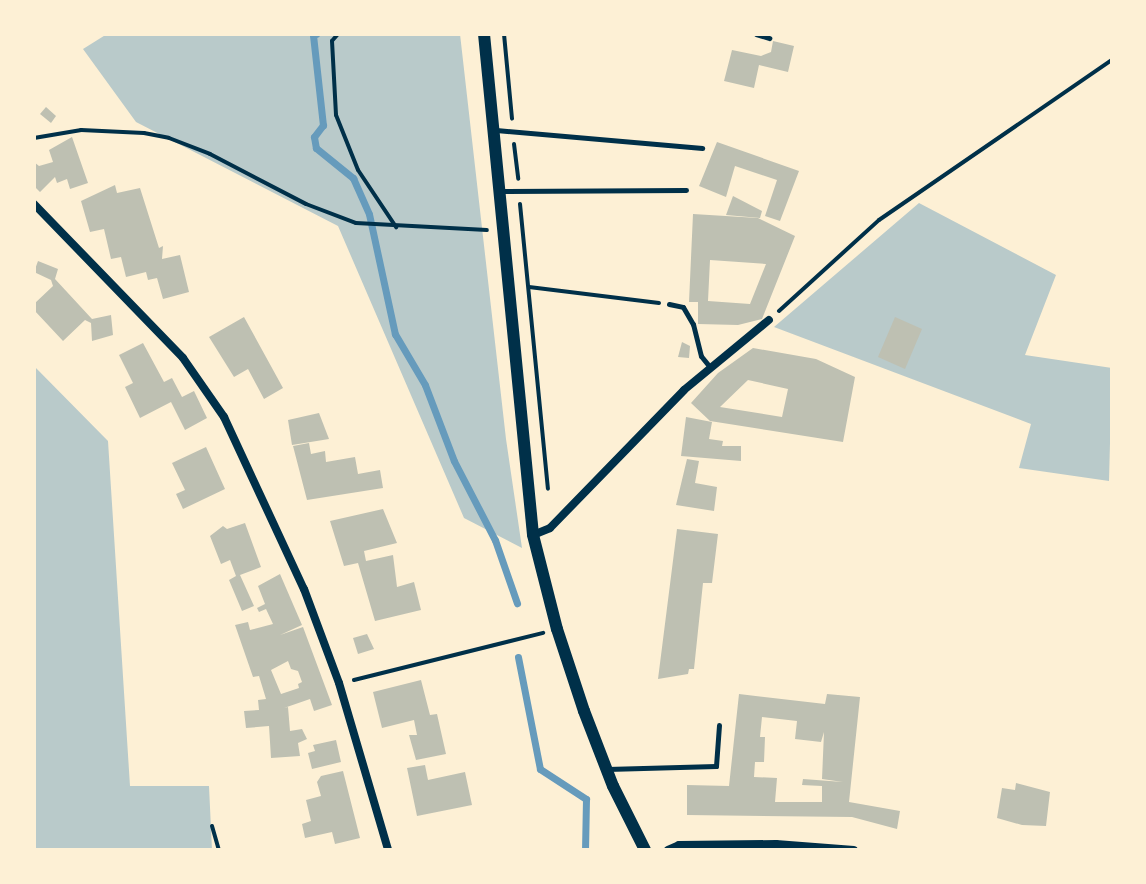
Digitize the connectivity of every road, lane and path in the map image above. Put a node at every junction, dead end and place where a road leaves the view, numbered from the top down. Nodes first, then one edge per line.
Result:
1 (338, 34) edge
2 (484, 34) edge
3 (504, 34) edge
4 (756, 34) edge
5 (769, 38) dead end
6 (1112, 60) edge
7 (495, 130) junction
8 (513, 132) junction
9 (34, 138) edge
10 (702, 148) dead end
11 (519, 189) junction
12 (686, 190) dead end
13 (499, 191) junction
14 (34, 204) edge
15 (396, 227) junction
16 (502, 230) junction
17 (506, 285) junction
18 (529, 287) junction
19 (669, 304) joint
20 (769, 320) joint
21 (710, 367) junction
22 (550, 528) junction
23 (533, 535) junction
24 (557, 629) junction
25 (339, 683) junction
26 (719, 725) dead end
27 (606, 769) junction
28 (212, 826) dead end
29 (219, 850) edge
30 (388, 850) edge
31 (645, 850) edge
32 (668, 850) edge
33 (854, 850) edge

1 - 15 path
2 - 7 street
3 - 8 path
4 - 5 lane
6 - 20 path
7 - 8 lane
7 - 13 street
8 - 10 lane
8 - 11 path
9 - 15 path
11 - 12 lane
11 - 13 lane
11 - 18 path
13 - 16 street
14 - 25 street
15 - 16 path
16 - 17 street
17 - 18 path
17 - 23 street
18 - 19 path
18 - 22 path
19 - 21 lane
20 - 21 street
21 - 22 street
22 - 23 street
23 - 24 street
24 - 25 path
24 - 27 street
25 - 30 street
26 - 27 lane
27 - 31 street
28 - 29 path
32 - 33 street

